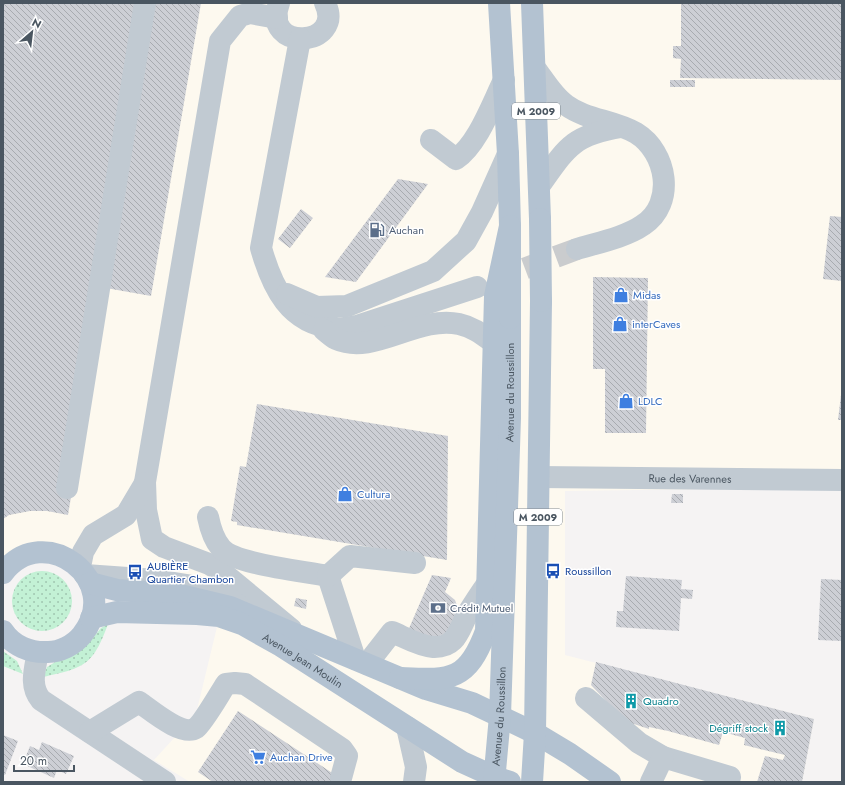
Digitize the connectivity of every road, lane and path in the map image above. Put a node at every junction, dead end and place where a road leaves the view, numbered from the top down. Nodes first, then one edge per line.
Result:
1 (145, 3) edge
2 (325, 3) edge
3 (499, 3) edge
4 (532, 3) edge
5 (278, 10) edge
6 (300, 40) junction
7 (535, 68) junction
8 (504, 80) junction
9 (622, 127) junction
10 (430, 140) dead end
11 (508, 154) junction
12 (540, 185) junction
13 (510, 226) junction
14 (578, 249) tunnel mouth
15 (477, 286) tunnel mouth
16 (274, 287) junction
17 (317, 324) junction
18 (494, 343) junction
19 (539, 477) junction
20 (842, 480) edge
21 (145, 482) junction
22 (67, 488) dead end
23 (208, 517) dead end
24 (415, 563) dead end
25 (7, 566) edge
26 (85, 575) junction
27 (328, 576) junction
28 (493, 603) junction
29 (91, 618) junction
30 (3, 631) edge
31 (298, 634) junction
32 (38, 652) junction
33 (361, 662) junction
34 (400, 678) junction
35 (586, 698) dead end
36 (500, 716) junction
37 (407, 727) junction
38 (90, 732) junction
39 (535, 734) junction
40 (663, 757) junction
41 (705, 776) edge
42 (730, 777) dead end
43 (341, 778) dead end
44 (500, 780) edge
45 (165, 782) edge
46 (414, 782) edge
47 (532, 782) edge
48 (610, 782) edge
49 (651, 782) edge

1 - 22 street
2 - 6 street
3 - 8 main road, Avenue du Roussillon / M 2009
4 - 7 main road, M 2009
5 - 6 street
5 - 21 street
6 - 16 street
7 - 9 street
7 - 12 main road, M 2009
8 - 10 street
8 - 11 main road, Avenue du Roussillon / M 2009
9 - 12 street
9 - 14 street
11 - 13 main road, Avenue du Roussillon / M 2009
11 - 16 street
12 - 19 main road, M 2009, bridge
13 - 18 main road
13 - 28 main road, Avenue du Roussillon / M 2009, bridge
15 - 17 street
16 - 17 street
17 - 18 street
18 - 28 main road
19 - 20 street, Rue des Varennes
19 - 39 main road, M 2009
21 - 26 street
21 - 31 street
23 - 27 street
24 - 27 street
25 - 26 main road, Avenue Jean Moulin
26 - 29 main road
26 - 31 main road, Avenue Jean Moulin
27 - 33 street
28 - 33 street
28 - 34 main road
28 - 36 main road, Avenue du Roussillon / M 2009
29 - 32 main road
29 - 37 main road, Avenue Jean Moulin
30 - 32 main road
31 - 33 main road, Avenue Jean Moulin
32 - 38 street
33 - 34 main road, Avenue Jean Moulin
34 - 36 main road, Avenue Jean Moulin
35 - 40 street
36 - 39 main road, Avenue Jean Moulin
36 - 44 main road, Avenue du Roussillon / M 2009
37 - 44 main road, Avenue Jean Moulin
37 - 46 street
38 - 43 street
38 - 45 street
39 - 47 main road, M 2009
39 - 48 main road, Avenue Jean Moulin
40 - 41 street
40 - 49 street
41 - 42 street

